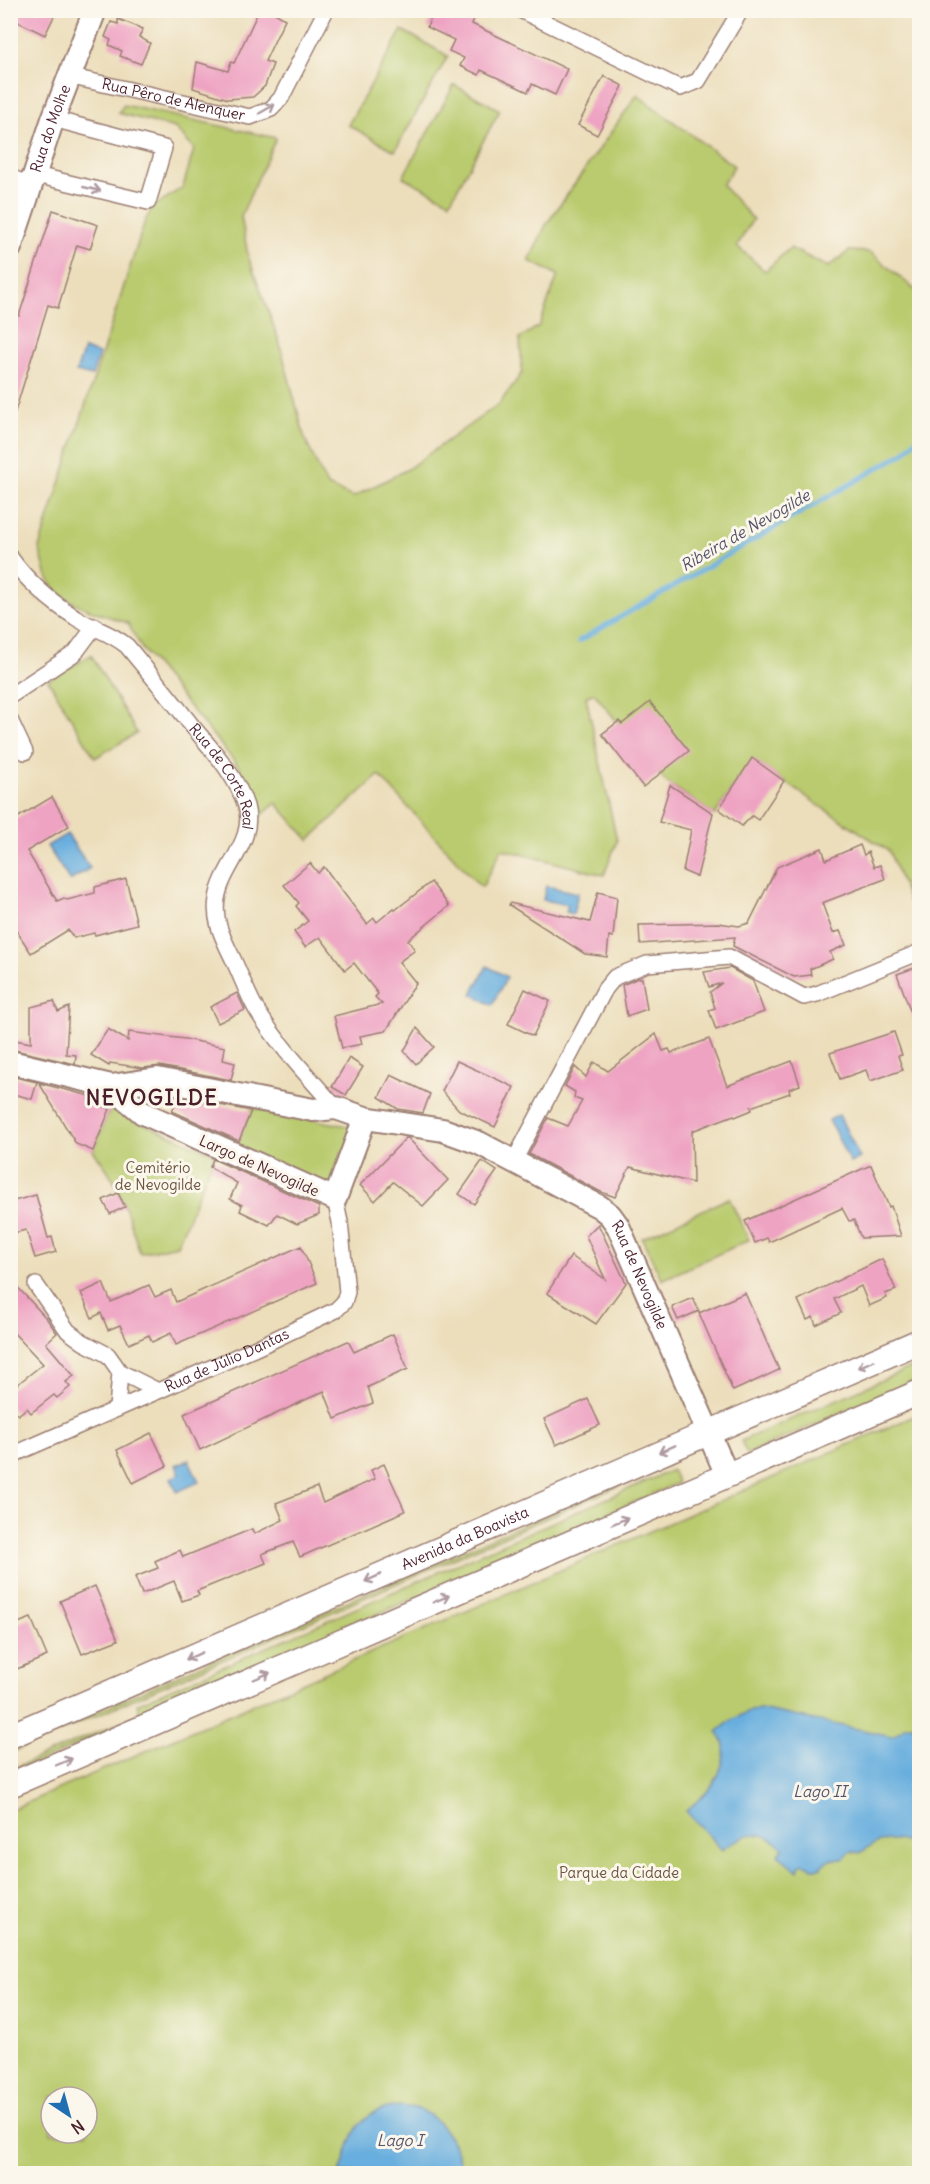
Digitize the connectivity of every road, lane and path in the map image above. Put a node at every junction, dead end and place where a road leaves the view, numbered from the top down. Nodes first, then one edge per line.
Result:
1 (95, 10) edge
2 (326, 10) edge
3 (520, 10) edge
4 (741, 10) edge
5 (68, 76) junction
6 (53, 119) junction
7 (10, 177) edge
8 (34, 180) junction
9 (10, 248) edge
10 (10, 557) edge
11 (95, 626) junction
12 (10, 696) edge
13 (10, 720) edge
14 (25, 752) dead end
15 (920, 952) edge
16 (10, 1062) edge
17 (111, 1086) junction
18 (336, 1108) junction
19 (365, 1118) junction
20 (479, 1143) joint
21 (514, 1161) junction
22 (335, 1199) junction
23 (36, 1285) dead end
24 (920, 1341) edge
25 (120, 1372) junction
26 (158, 1391) junction
27 (920, 1392) edge
28 (117, 1409) junction
29 (709, 1431) junction
30 (10, 1456) edge
31 (727, 1475) junction
32 (10, 1736) edge
33 (10, 1785) edge

1 - 5 street, Rua do Molhe
5 -> 2 street, Rua Pêro de Alenquer
3 - 4 street
5 - 6 street, Rua do Molhe
6 - 8 street, Rua do Molhe
8 -> 6 street
7 - 8 street
8 - 9 street, Rua do Molhe
10 - 11 street, Rua de Corte Real
11 - 12 street
11 - 18 street, Rua de Corte Real
13 - 14 street
15 - 21 street
16 - 17 street, Largo de Nevogilde
17 - 18 street, Largo de Nevogilde
17 - 22 street, Largo de Nevogilde
18 - 19 street, Largo de Nevogilde
19 - 20 street, Largo de Nevogilde
19 - 22 street, Largo de Nevogilde
20 - 21 street, Rua de Nevogilde
21 - 29 street, Rua de Nevogilde
22 - 26 street, Rua de Júlio Dantas
23 - 25 street
24 -> 29 main road, Avenida da Boavista
25 - 26 street
25 - 28 street
26 - 28 street, Rua de Júlio Dantas
27 - 31 main road
28 - 30 street, Rua de Júlio Dantas
29 - 31 street, Rua de Nevogilde
29 -> 32 main road, Avenida da Boavista
33 -> 31 main road

